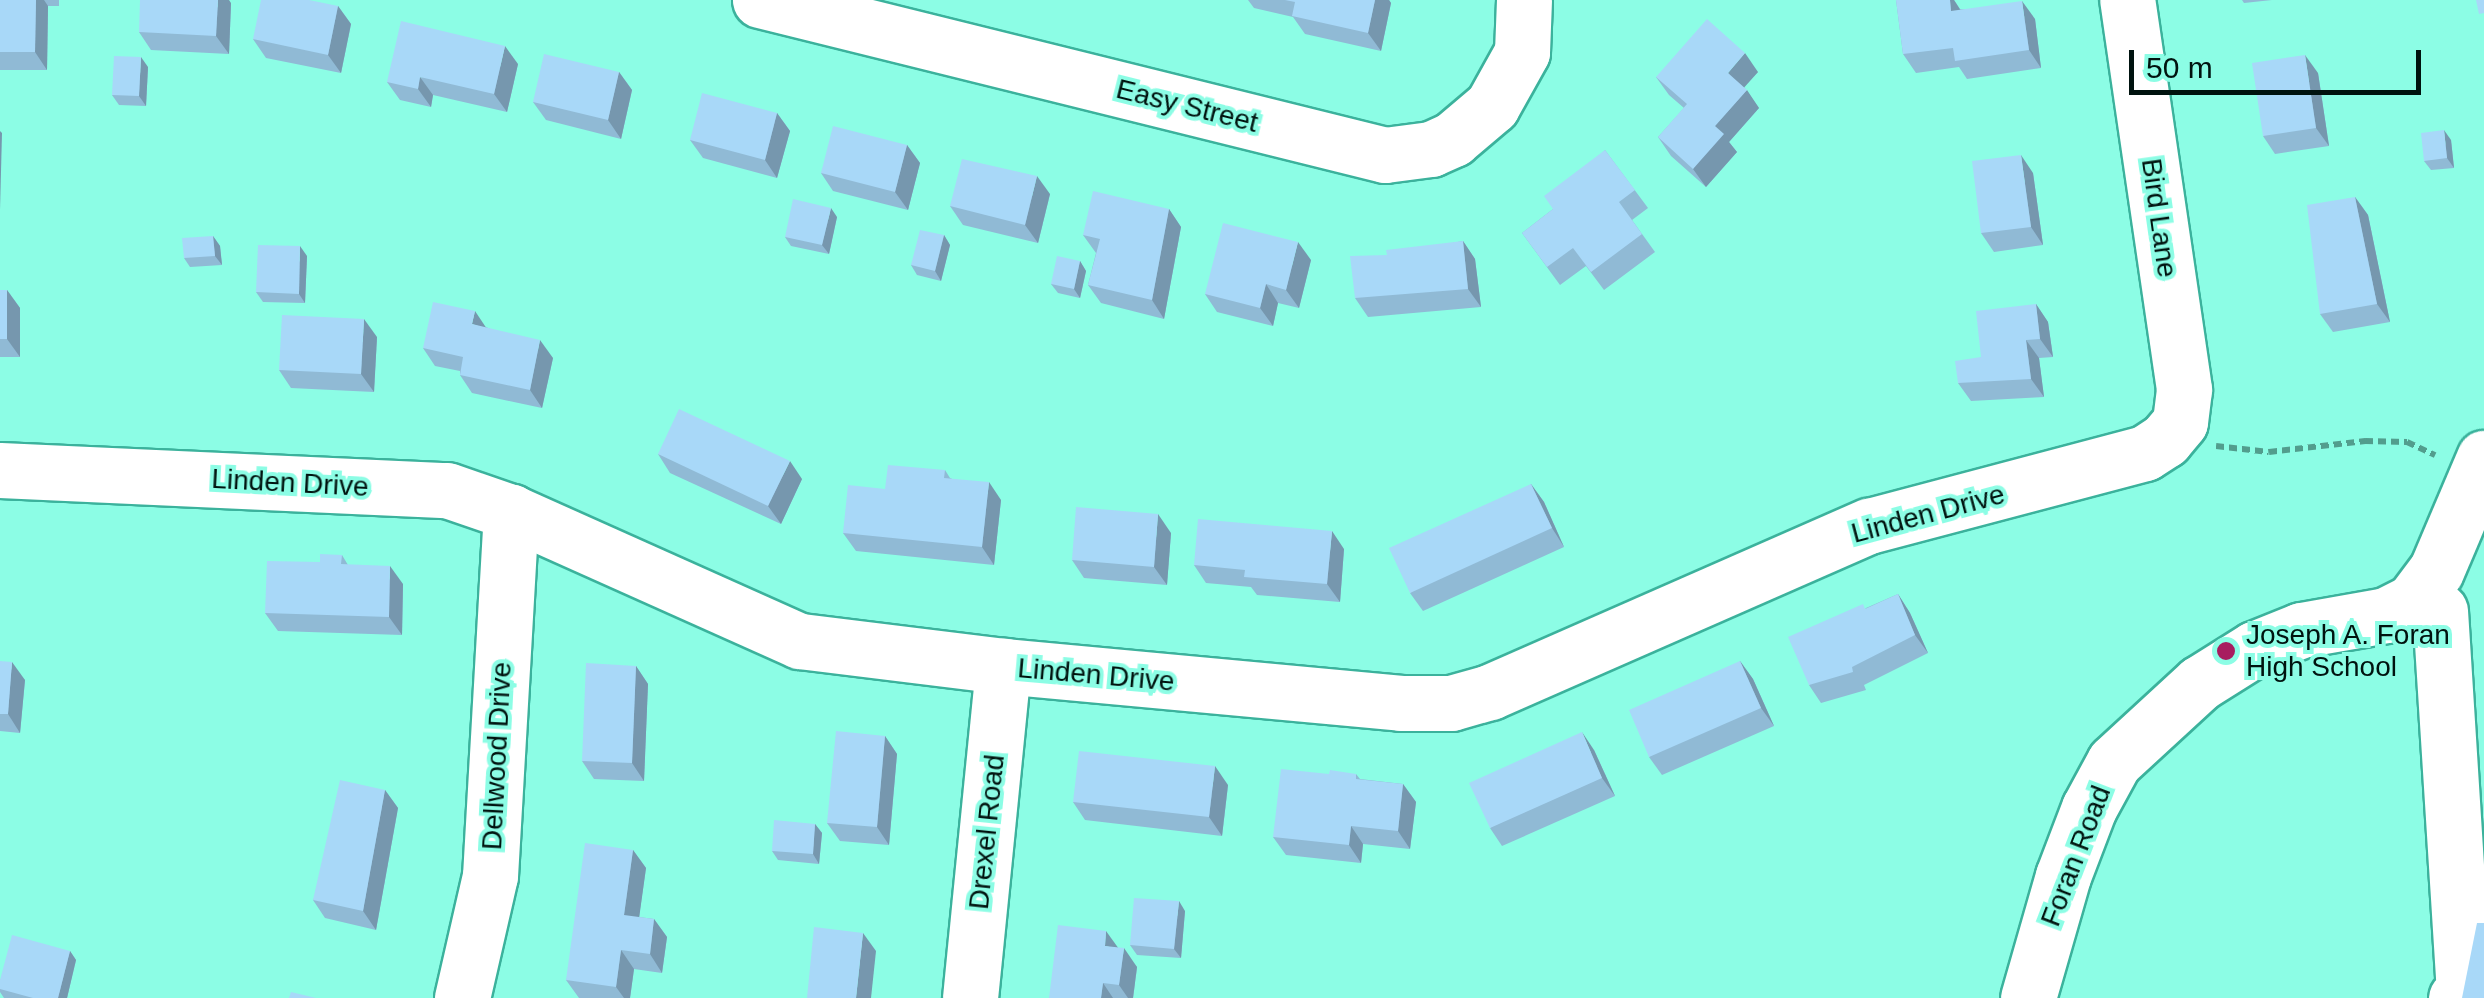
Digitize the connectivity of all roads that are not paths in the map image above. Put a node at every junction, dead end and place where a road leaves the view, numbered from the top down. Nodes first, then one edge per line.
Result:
1 (760, 0) edge
2 (1524, 0) edge
3 (2127, 0) edge
4 (920, 20) edge
5 (2172, 432) joint
6 (0, 470) edge
7 (2478, 474) edge
8 (511, 512) junction
9 (2446, 606) edge
10 (1003, 666) junction
11 (462, 998) edge
12 (970, 998) edge
13 (2028, 998) edge
14 (2456, 998) edge

1 - 4 street, Easy Street
2 - 4 street, Easy Street
3 - 5 street, Bird Lane
5 - 10 street, Linden Drive
6 - 8 street, Linden Drive
7 - 9 street
8 - 10 street, Linden Drive
8 - 11 street, Dellwood Drive
9 - 13 street, Foran Road
9 - 14 street
10 - 12 street, Drexel Road

